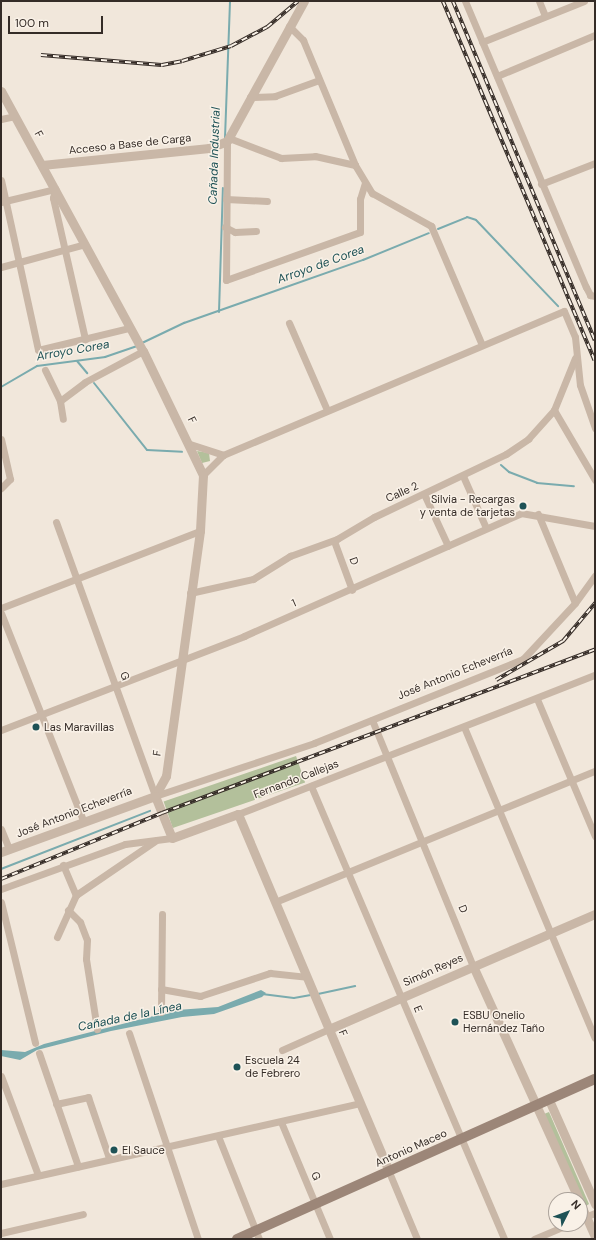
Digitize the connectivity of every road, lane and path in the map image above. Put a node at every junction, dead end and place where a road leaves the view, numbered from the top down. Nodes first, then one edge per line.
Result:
1 (304, 1) edge
2 (464, 1) edge
3 (539, 1) edge
4 (584, 1) edge
5 (545, 16) junction
6 (289, 26) junction
7 (595, 36) edge
8 (482, 42) junction
9 (497, 76) junction
10 (319, 80) junction
11 (1, 91) edge
12 (250, 97) junction
13 (15, 116) junction
14 (1, 119) edge
15 (228, 140) junction
16 (595, 163) edge
17 (42, 164) junction
18 (355, 165) junction
19 (1, 180) edge
20 (365, 183) junction
21 (541, 184) junction
22 (55, 189) junction
23 (226, 199) junction
24 (267, 201) dead end
25 (3, 202) edge
26 (225, 227) junction
27 (256, 231) dead end
28 (85, 244) junction
29 (63, 250) junction
30 (19, 262) junction
31 (1, 267) edge
32 (594, 296) edge
33 (289, 323) dead end
34 (130, 328) junction
35 (86, 339) junction
36 (482, 345) junction
37 (143, 351) junction
38 (576, 354) junction
39 (45, 370) dead end
40 (60, 401) junction
41 (327, 410) junction
42 (554, 410) junction
43 (63, 419) dead end
44 (595, 428) edge
45 (1, 439) edge
46 (190, 444) junction
47 (223, 455) junction
48 (203, 475) junction
49 (463, 476) junction
50 (595, 480) edge
51 (1, 488) edge
52 (424, 494) junction
53 (538, 514) junction
54 (56, 522) dead end
55 (595, 526) edge
56 (486, 528) junction
57 (200, 531) junction
58 (334, 541) junction
59 (448, 546) junction
60 (595, 575) edge
61 (76, 577) junction
62 (352, 590) junction
63 (190, 593) junction
64 (576, 602) junction
65 (1, 608) edge
66 (1, 613) edge
67 (182, 662) junction
68 (595, 675) edge
69 (116, 687) junction
70 (537, 699) junction
71 (41, 715) junction
72 (372, 720) junction
73 (464, 727) junction
74 (1, 730) edge
75 (388, 756) junction
76 (595, 771) edge
77 (571, 781) junction
78 (311, 786) junction
79 (156, 796) junction
80 (497, 810) junction
81 (238, 814) junction
82 (83, 820) junction
83 (1, 829) edge
84 (595, 836) edge
85 (172, 838) junction
86 (156, 840) junction
87 (422, 842) junction
88 (5, 851) edge
89 (64, 865) junction
90 (347, 872) junction
91 (1, 889) edge
92 (76, 895) junction
93 (1, 902) edge
94 (275, 902) junction
95 (68, 910) junction
96 (162, 914) dead end
97 (595, 914) edge
98 (549, 933) junction
99 (57, 937) dead end
100 (473, 966) junction
101 (308, 980) junction
102 (161, 989) junction
103 (401, 998) junction
104 (161, 1012) dead end
105 (97, 1029) dead end
106 (328, 1029) junction
107 (129, 1033) dead end
108 (595, 1038) edge
109 (35, 1043) dead end
110 (282, 1050) dead end
111 (39, 1053) dead end
112 (1, 1076) edge
113 (595, 1079) edge
114 (549, 1100) junction
115 (360, 1103) junction
116 (56, 1104) junction
117 (536, 1106) junction
118 (281, 1122) junction
119 (218, 1136) junction
120 (462, 1139) junction
121 (167, 1148) junction
122 (110, 1158) junction
123 (78, 1166) junction
124 (389, 1172) junction
125 (38, 1175) junction
126 (1, 1184) edge
127 (575, 1192) edge
128 (315, 1204) junction
129 (595, 1204) edge
130 (83, 1214) dead end
131 (588, 1218) edge
132 (550, 1232) edge
133 (1, 1233) edge
134 (258, 1235) edge
135 (595, 1236) edge
136 (198, 1239) edge
137 (237, 1239) edge
138 (330, 1239) edge
139 (417, 1239) edge
140 (504, 1239) edge
141 (534, 1239) edge

1 - 6 street
2 - 8 street
3 - 5 street
4 - 5 street
5 - 8 street
6 - 10 street
6 - 12 street
7 - 9 street
8 - 9 street
9 - 21 street
10 - 12 street
10 - 18 street
11 - 13 street, F
12 - 15 street
13 - 14 street
13 - 17 street, F
15 - 17 street, Acceso a Base de Carga
15 - 18 street
15 - 23 street
16 - 21 street
17 - 22 street, F
18 - 20 street
19 - 25 street
20 - 26 street
20 - 36 street
21 - 32 street
22 - 25 street
22 - 28 street, F
22 - 29 street
23 - 24 street
23 - 26 street
25 - 30 street
26 - 27 street
28 - 29 street
28 - 34 street, F
29 - 30 street
29 - 35 street
30 - 31 street
30 - 35 street
33 - 41 street
34 - 35 street
34 - 37 street, F
36 - 38 street
36 - 41 street
37 - 40 street
37 - 46 street, F
38 - 42 street, Calle 2
38 - 44 street
39 - 40 street
40 - 43 street
41 - 47 street
42 - 49 street, Calle 2
42 - 50 street
45 - 51 street
46 - 47 street
46 - 48 street, F
47 - 48 street
48 - 57 street, F
49 - 52 street, Calle 2
49 - 56 street
52 - 58 street, Calle 2
52 - 59 street
53 - 55 street, 1
53 - 56 street, 1
53 - 64 street
54 - 61 street, G
56 - 59 street, 1
57 - 61 street
57 - 63 street, F
58 - 62 street, D
58 - 63 street, Calle 2
59 - 62 street, 1
60 - 64 street, José Antonio Echeverría
61 - 65 street
61 - 69 street, G
62 - 67 street, 1
63 - 67 street, F
64 - 72 street, José Antonio Echeverría
66 - 71 street
67 - 69 street, 1
67 - 79 street, F
68 - 70 street, Fernando Callejas
69 - 71 street, 1
69 - 79 street, G
70 - 73 street, Fernando Callejas
70 - 77 street
71 - 74 street, 1
71 - 82 street
72 - 75 street, D
72 - 79 street, José Antonio Echeverría
73 - 75 street, Fernando Callejas
73 - 80 street
75 - 78 street, Fernando Callejas
75 - 87 street, D
76 - 77 street
77 - 80 street
77 - 84 street
78 - 81 street, Fernando Callejas
78 - 90 street, E
79 - 82 street, José Antonio Echeverría
79 - 85 street, G
80 - 87 street
80 - 98 street
81 - 85 street, Fernando Callejas
81 - 94 street, F
82 - 88 street, José Antonio Echeverría
83 - 88 street
85 - 86 street, Fernando Callejas
86 - 89 street, Fernando Callejas
86 - 92 street
87 - 90 street
87 - 100 street, D
89 - 91 street, Fernando Callejas
89 - 92 street
90 - 94 street
90 - 103 street, E
92 - 95 street
93 - 109 street
94 - 101 street, F
95 - 99 street
95 - 105 street
96 - 102 street
97 - 98 street, Simón Reyes
98 - 100 street, Simón Reyes
98 - 108 street
100 - 103 street, Simón Reyes
100 - 117 street, D
101 - 102 street
101 - 106 street, F
102 - 104 street
103 - 106 street, Simón Reyes
103 - 120 street, E
106 - 110 street, Simón Reyes
106 - 115 street, F
107 - 121 street
111 - 116 street
112 - 125 street
113 - 114 main road, Antonio Maceo
114 - 117 main road, Antonio Maceo
114 - 129 street
115 - 118 street
115 - 124 street, F
116 - 122 street
116 - 123 street
117 - 120 main road, Antonio Maceo
117 - 127 street, D
118 - 119 street
118 - 128 street, G
119 - 121 street
119 - 134 street
120 - 124 main road, Antonio Maceo
120 - 140 street, E
121 - 122 street
121 - 136 street
122 - 123 street
123 - 125 street
124 - 128 main road, Antonio Maceo
124 - 139 street, F
125 - 126 street
128 - 134 main road, Antonio Maceo
128 - 138 street, G
130 - 133 street
131 - 135 street, D
132 - 141 street
134 - 137 main road, Antonio Maceo

